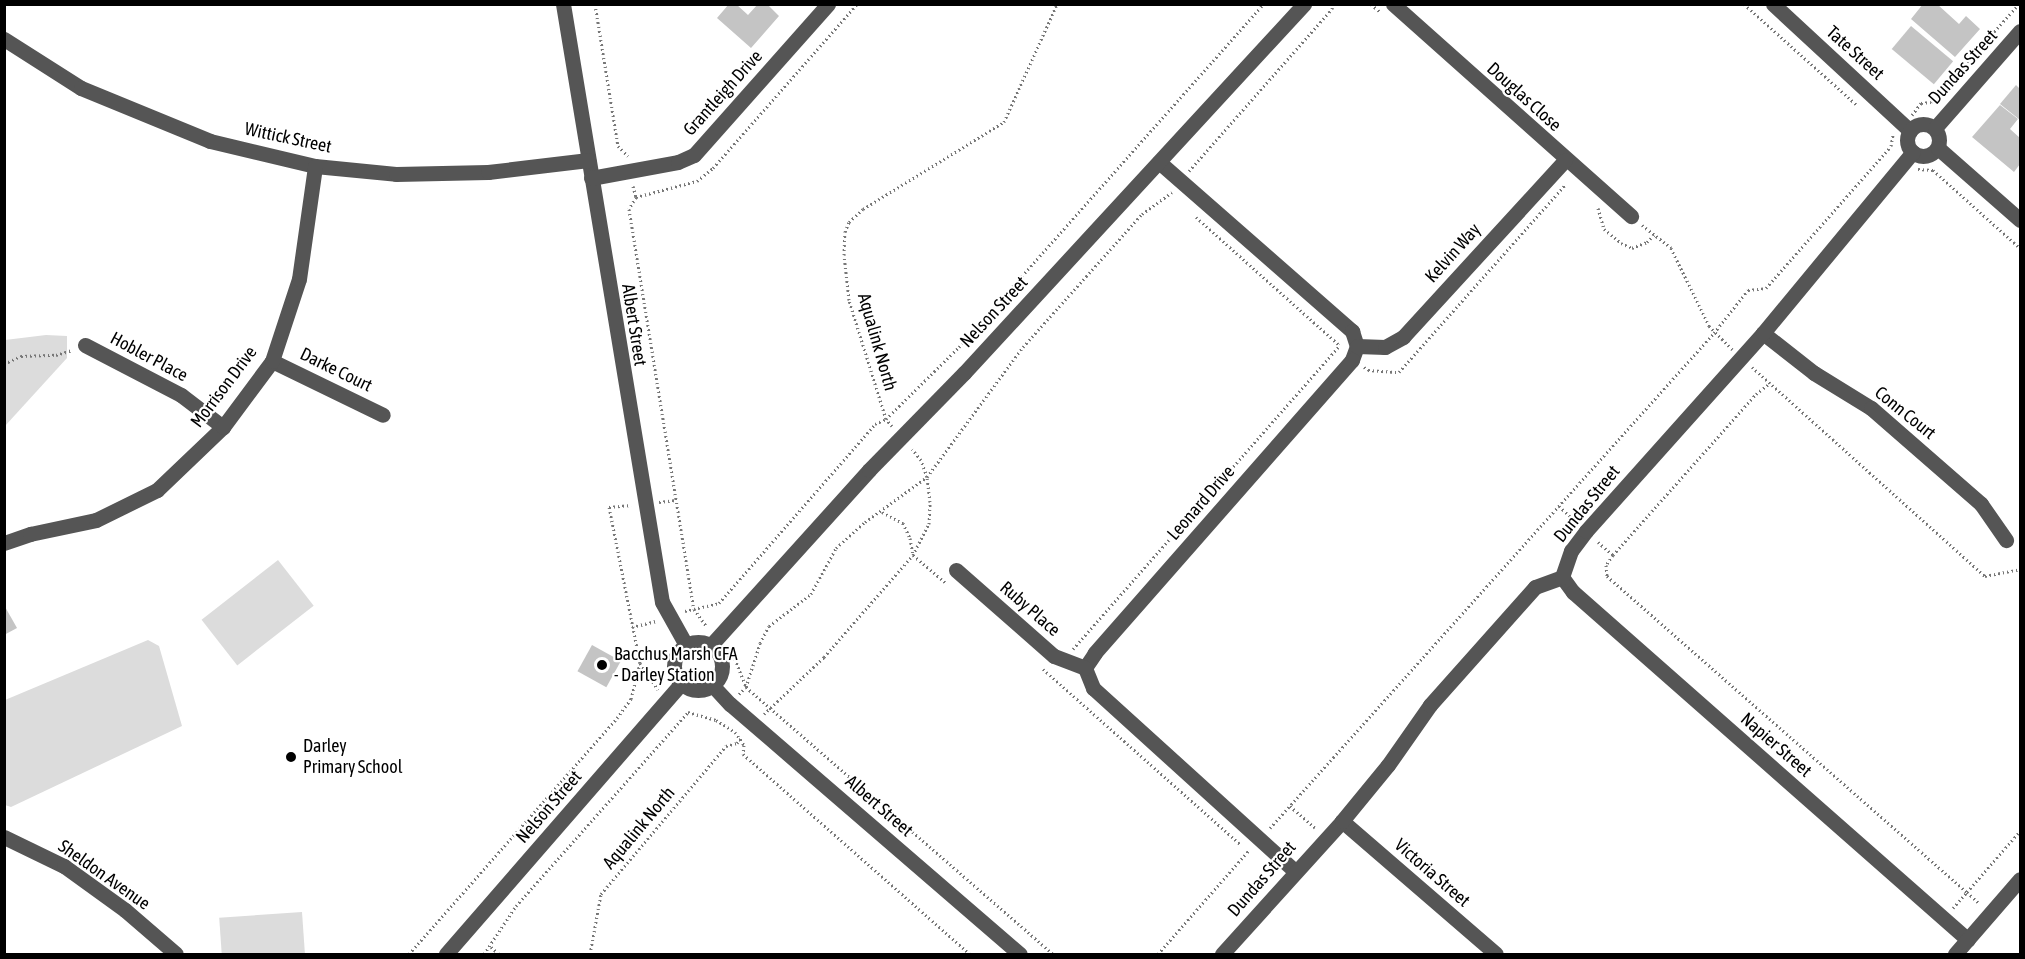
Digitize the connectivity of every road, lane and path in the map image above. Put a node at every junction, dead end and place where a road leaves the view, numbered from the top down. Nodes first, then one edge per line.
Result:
1 (563, 4) edge
2 (595, 4) edge
3 (828, 4) edge
4 (857, 4) edge
5 (1057, 4) edge
6 (1264, 4) edge
7 (1304, 4) edge
8 (1333, 4) edge
9 (1393, 4) edge
10 (1744, 4) edge
11 (1773, 4) edge
12 (2019, 4) edge
13 (2020, 32) edge
14 (4, 39) edge
15 (1865, 113) dead end
16 (1906, 127) junction
17 (1935, 128) junction
18 (1891, 146) junction
19 (1938, 148) junction
20 (1910, 157) junction
21 (588, 160) junction
22 (1565, 160) junction
23 (1159, 162) junction
24 (315, 166) junction
25 (630, 171) junction
26 (591, 178) junction
27 (1181, 180) junction
28 (1575, 188) dead end
29 (636, 197) junction
30 (1597, 206) dead end
31 (1188, 210) dead end
32 (1631, 216) joint
33 (2020, 220) edge
34 (1654, 235) junction
35 (2020, 248) edge
36 (1714, 333) junction
37 (1763, 333) junction
38 (85, 345) joint
39 (1340, 345) junction
40 (1355, 353) junction
41 (1741, 357) junction
42 (272, 361) junction
43 (4, 363) edge
44 (1770, 383) junction
45 (382, 415) dead end
46 (886, 419) junction
47 (223, 427) junction
48 (902, 438) junction
49 (927, 477) junction
50 (676, 500) junction
51 (644, 504) junction
52 (1559, 506) junction
53 (882, 512) junction
54 (1586, 531) junction
55 (2007, 540) dead end
56 (4, 543) edge
57 (913, 555) junction
58 (1613, 555) junction
59 (2020, 569) edge
60 (956, 570) dead end
61 (1562, 577) junction
62 (947, 585) dead end
63 (694, 609) junction
64 (670, 616) junction
65 (632, 627) junction
66 (714, 641) junction
67 (686, 645) junction
68 (1063, 660) junction
69 (1041, 668) dead end
70 (1085, 668) junction
71 (1050, 675) junction
72 (681, 684) junction
73 (713, 686) junction
74 (746, 687) junction
75 (730, 704) junction
76 (770, 708) junction
77 (716, 720) junction
78 (740, 739) junction
79 (1290, 806) junction
80 (1342, 821) junction
81 (2020, 831) edge
82 (4, 837) edge
83 (1326, 837) junction
84 (1260, 838) junction
85 (1248, 851) junction
86 (1294, 871) junction
87 (2020, 879) edge
88 (1967, 892) junction
89 (1990, 914) junction
90 (1943, 919) junction
91 (1968, 940) junction
92 (491, 947) junction
93 (176, 954) edge
94 (409, 954) edge
95 (446, 954) edge
96 (484, 954) edge
97 (499, 954) edge
98 (591, 954) edge
99 (970, 954) edge
100 (1020, 954) edge
101 (1053, 954) edge
102 (1158, 954) edge
103 (1222, 954) edge
104 (1496, 954) edge
105 (1955, 954) edge

1 - 21 street, Albert Street
2 - 25 path
3 - 25 street, Grantleigh Drive
4 - 29 path
5 - 46 path, Aqualink North
6 - 46 path
7 - 23 street, Nelson Street
8 - 27 path
9 - 22 street, Douglas Close
10 - 15 path
11 - 16 street, Tate Street
12 - 16 path
13 - 17 street, Dundas Street
14 - 24 street, Wittick Street
16 - 17 street
16 - 18 path
16 - 20 street
17 - 19 street
18 - 20 path
18 - 36 path
19 - 20 street
19 - 33 street
20 - 35 path
20 - 37 street, Dundas Street
21 - 24 street, Wittick Street
21 - 26 street, Albert Street
22 - 32 street, Douglas Close
22 - 40 street, Kelvin Way
23 - 27 street
23 - 48 street, Nelson Street
24 - 42 street, Morrison Drive
25 - 26 street, Grantleigh Drive
25 - 29 path
26 - 51 street, Albert Street
27 - 40 street
27 - 49 path
28 - 40 path
29 - 50 path
30 - 34 path
31 - 39 path
32 - 34 path
34 - 36 path
36 - 41 path
36 - 52 path
37 - 41 street, Dundas Street
37 - 55 street, Conn Court
38 - 43 path
38 - 47 street, Hobler Place
39 - 40 path
39 - 68 path
40 - 70 street, Leonard Drive
41 - 44 path
41 - 54 street, Dundas Street
42 - 45 street, Darke Court
42 - 47 street, Morrison Drive
44 - 58 path
44 - 59 path
46 - 48 path, Aqualink North
46 - 63 path
47 - 56 street, Morrison Drive
48 - 49 path, Aqualink North
48 - 66 street, Nelson Street
49 - 53 path
49 - 57 path, Aqualink North
50 - 51 path
50 - 63 path
51 - 64 street, Albert Street
51 - 65 path
52 - 54 path
52 - 79 path
53 - 57 path
53 - 74 path
54 - 58 path
54 - 61 street, Dundas Street
57 - 62 path
57 - 76 path, Aqualink North
58 - 88 path
60 - 68 street, Ruby Place
61 - 80 street, Dundas Street
61 - 90 street, Napier Street
63 - 64 path
63 - 66 path
64 - 65 path
64 - 67 street, Albert Street
65 - 94 path
66 - 67 street
66 - 73 street
66 - 74 path
67 - 72 street
68 - 70 street, Ruby Place
68 - 71 path
69 - 71 path
70 - 84 street
71 - 85 path
72 - 73 street
72 - 95 street, Nelson Street
73 - 75 street, Albert Street
74 - 75 path
74 - 76 path
75 - 77 path
75 - 100 street, Albert Street
76 - 101 path
77 - 78 path
77 - 92 path
78 - 98 path, Aqualink North
78 - 99 path
79 - 83 path
79 - 84 path
80 - 83 street, Dundas Street
80 - 104 street, Victoria Street
81 - 88 path
82 - 93 street, Sheldon Avenue
83 - 86 street, Dundas Street
84 - 85 path
84 - 86 street
85 - 102 path
86 - 103 street, Dundas Street
87 - 89 street
88 - 89 path
88 - 90 path
89 - 91 street
90 - 91 street, Napier Street
91 - 105 street
92 - 96 path
92 - 97 path

